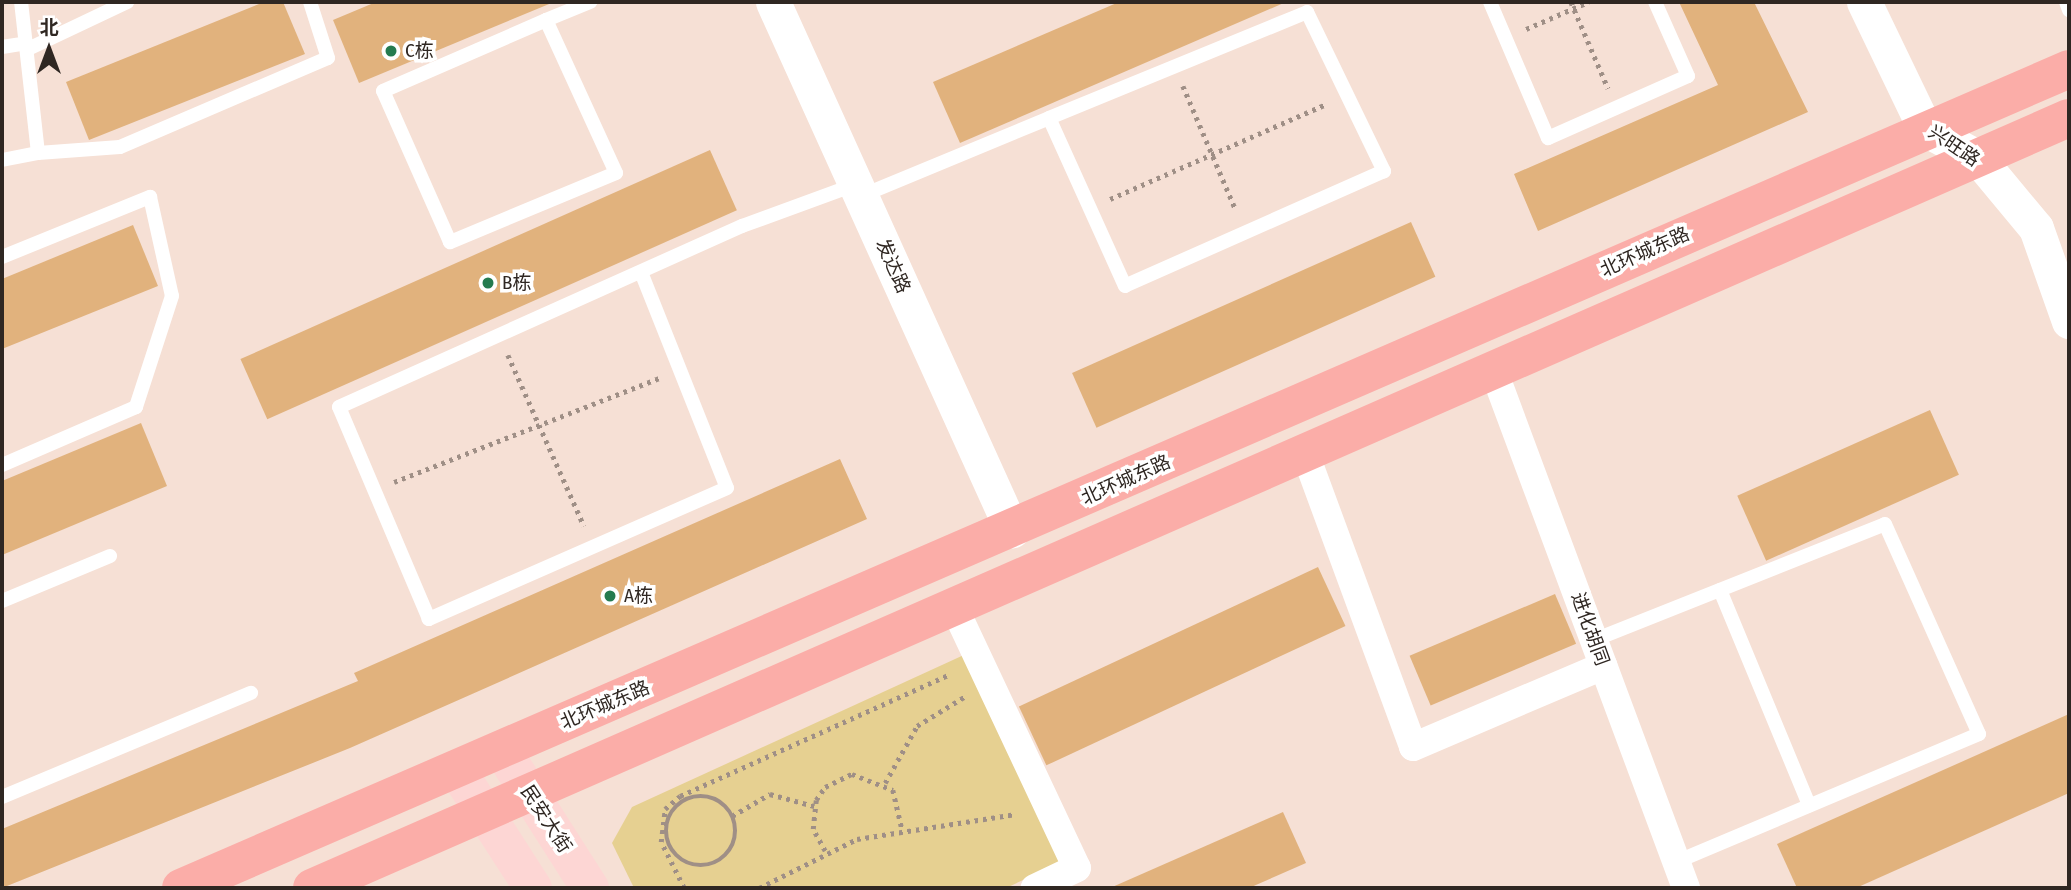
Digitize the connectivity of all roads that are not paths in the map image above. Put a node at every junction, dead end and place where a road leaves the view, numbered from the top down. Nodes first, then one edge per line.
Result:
1 (21, 2) edge
2 (127, 2) edge
3 (310, 2) edge
4 (590, 2) edge
5 (773, 2) edge
6 (1490, 2) edge
7 (1655, 2) edge
8 (1864, 2) edge
9 (2066, 2) edge
10 (2069, 10) edge
11 (546, 20) junction
12 (28, 46) junction
13 (2, 47) edge
14 (2069, 69) edge
15 (1049, 118) junction
16 (2069, 118) edge
17 (1925, 129) junction
18 (38, 153) junction
19 (1977, 157) junction
20 (2, 160) edge
21 (858, 190) junction
22 (2, 257) edge
23 (641, 272) junction
24 (2069, 321) edge
25 (1493, 369) junction
26 (1305, 453) junction
27 (2, 464) edge
28 (1012, 530) junction
29 (110, 556) dead end
30 (1720, 590) junction
31 (2, 601) edge
32 (955, 609) junction
33 (1599, 653) junction
34 (251, 693) dead end
35 (502, 750) junction
36 (457, 770) junction
37 (530, 794) junction
38 (2, 797) edge
39 (1810, 805) junction
40 (485, 813) junction
41 (1676, 862) junction
42 (359, 879) edge
43 (181, 888) edge
44 (312, 888) edge
45 (533, 888) edge
46 (590, 888) edge
47 (1035, 888) edge
48 (1686, 888) edge

1 - 12 lane
2 - 12 lane
3 - 18 lane
4 - 11 lane
5 - 21 street, 发达路
6 - 7 lane
8 - 17 street, 兴旺路
9 - 10 lane
11 - 11 lane
12 - 13 lane
12 - 18 lane
14 - 17 main road, 北环城东路
15 - 15 lane
15 - 21 lane
16 - 19 main road
17 - 19 street, 兴旺路
17 - 28 main road, 北环城东路
18 - 20 lane
19 - 24 street, 兴旺路
19 - 25 main road
21 - 23 lane
21 - 28 street, 发达路
22 - 27 lane
23 - 23 lane
25 - 26 main road
25 - 33 street, 进化胡同
26 - 32 main road
26 - 33 street
28 - 35 main road, 北环城东路
29 - 31 lane
30 - 33 lane
30 - 39 lane
30 - 39 lane
32 - 37 main road
32 - 47 street
33 - 41 street, 进化胡同
34 - 38 lane
35 - 36 main road, 北环城东路
35 - 37 main road, 民安大街
36 - 40 main road
36 - 43 main road, 北环城东路
37 - 40 main road
37 - 46 main road, 民安大街
39 - 41 lane
40 - 42 main road
40 - 45 main road
41 - 48 street, 进化胡同
42 - 44 main road

